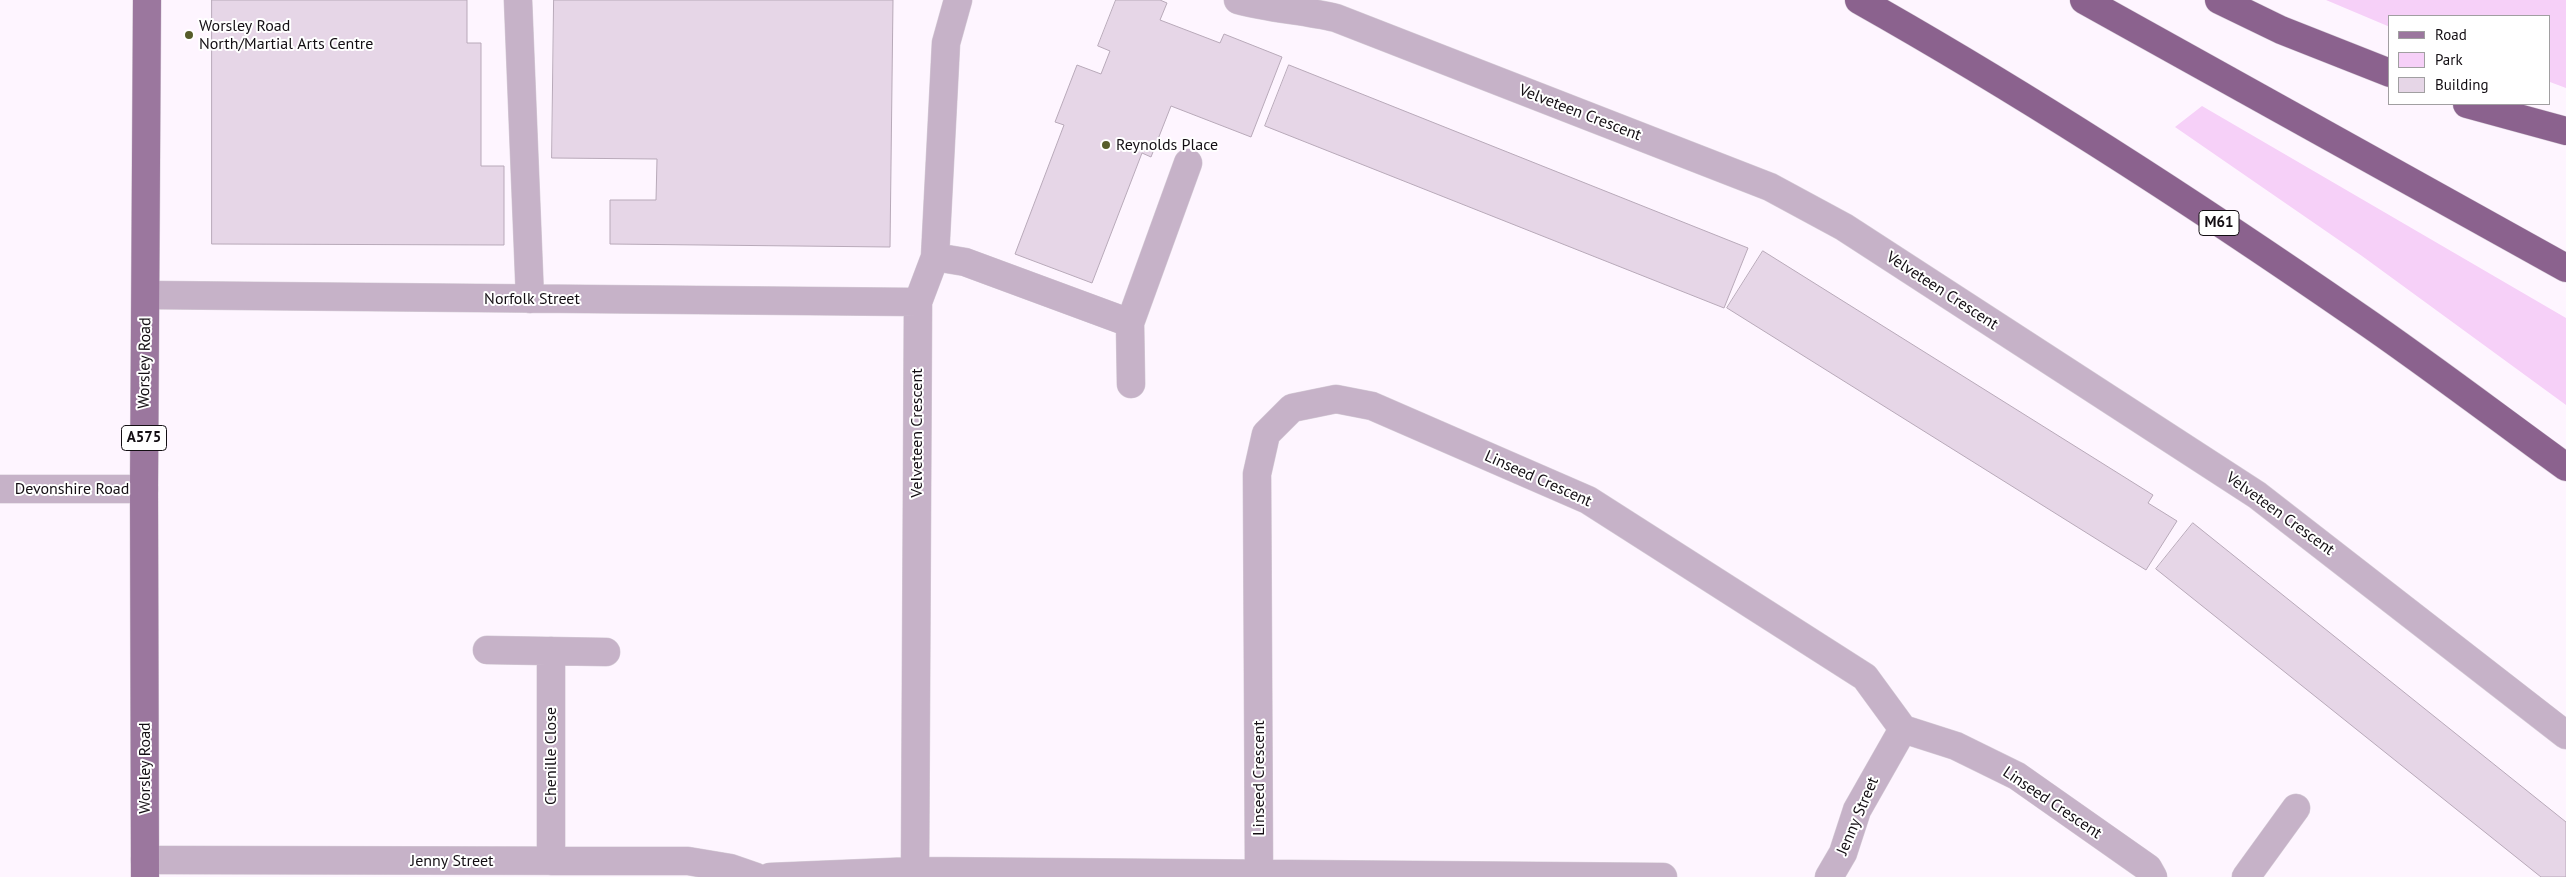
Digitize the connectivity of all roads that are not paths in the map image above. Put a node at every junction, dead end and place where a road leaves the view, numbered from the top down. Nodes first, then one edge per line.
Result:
1 (147, 0) edge
2 (518, 0) edge
3 (958, 0) edge
4 (1238, 0) edge
5 (1859, 0) edge
6 (2084, 0) edge
7 (2219, 0) edge
8 (2388, 72) edge
9 (2471, 105) edge
10 (2566, 131) edge
11 (1188, 163) dead end
12 (935, 257) junction
13 (2566, 268) edge
14 (146, 295) junction
15 (530, 299) junction
16 (918, 302) junction
17 (1130, 322) junction
18 (1131, 384) dead end
19 (2566, 467) edge
20 (0, 489) edge
21 (144, 489) junction
22 (487, 650) dead end
23 (551, 651) junction
24 (606, 652) dead end
25 (1902, 729) junction
26 (2566, 735) edge
27 (2296, 808) dead end
28 (551, 861) junction
29 (145, 868) edge
30 (915, 871) junction
31 (1259, 874) junction
32 (756, 877) edge
33 (770, 877) edge
34 (1663, 877) edge
35 (1828, 877) edge
36 (2153, 877) edge
37 (2246, 877) edge

1 - 14 main road, Worsley Road / A575
2 - 15 street
3 - 12 street, Velveteen Crescent
4 - 26 street, Velveteen Crescent
5 - 19 highway, M61
6 - 13 highway
7 - 8 highway
9 - 10 highway
11 - 17 street
12 - 16 street, Velveteen Crescent
12 - 17 street
14 - 15 street, Norfolk Street
14 - 21 main road, Worsley Road / A575
15 - 16 street, Norfolk Street
16 - 30 street, Velveteen Crescent
17 - 18 street
20 - 21 street, Devonshire Road
21 - 29 main road, Worsley Road / A575
22 - 23 street
23 - 24 street
23 - 28 street, Chenille Close
25 - 31 street, Linseed Crescent
25 - 35 street, Jenny Street
25 - 36 street, Linseed Crescent
27 - 37 street
28 - 29 street, Jenny Street
28 - 32 street, Jenny Street
30 - 31 street
30 - 33 street
31 - 34 street

